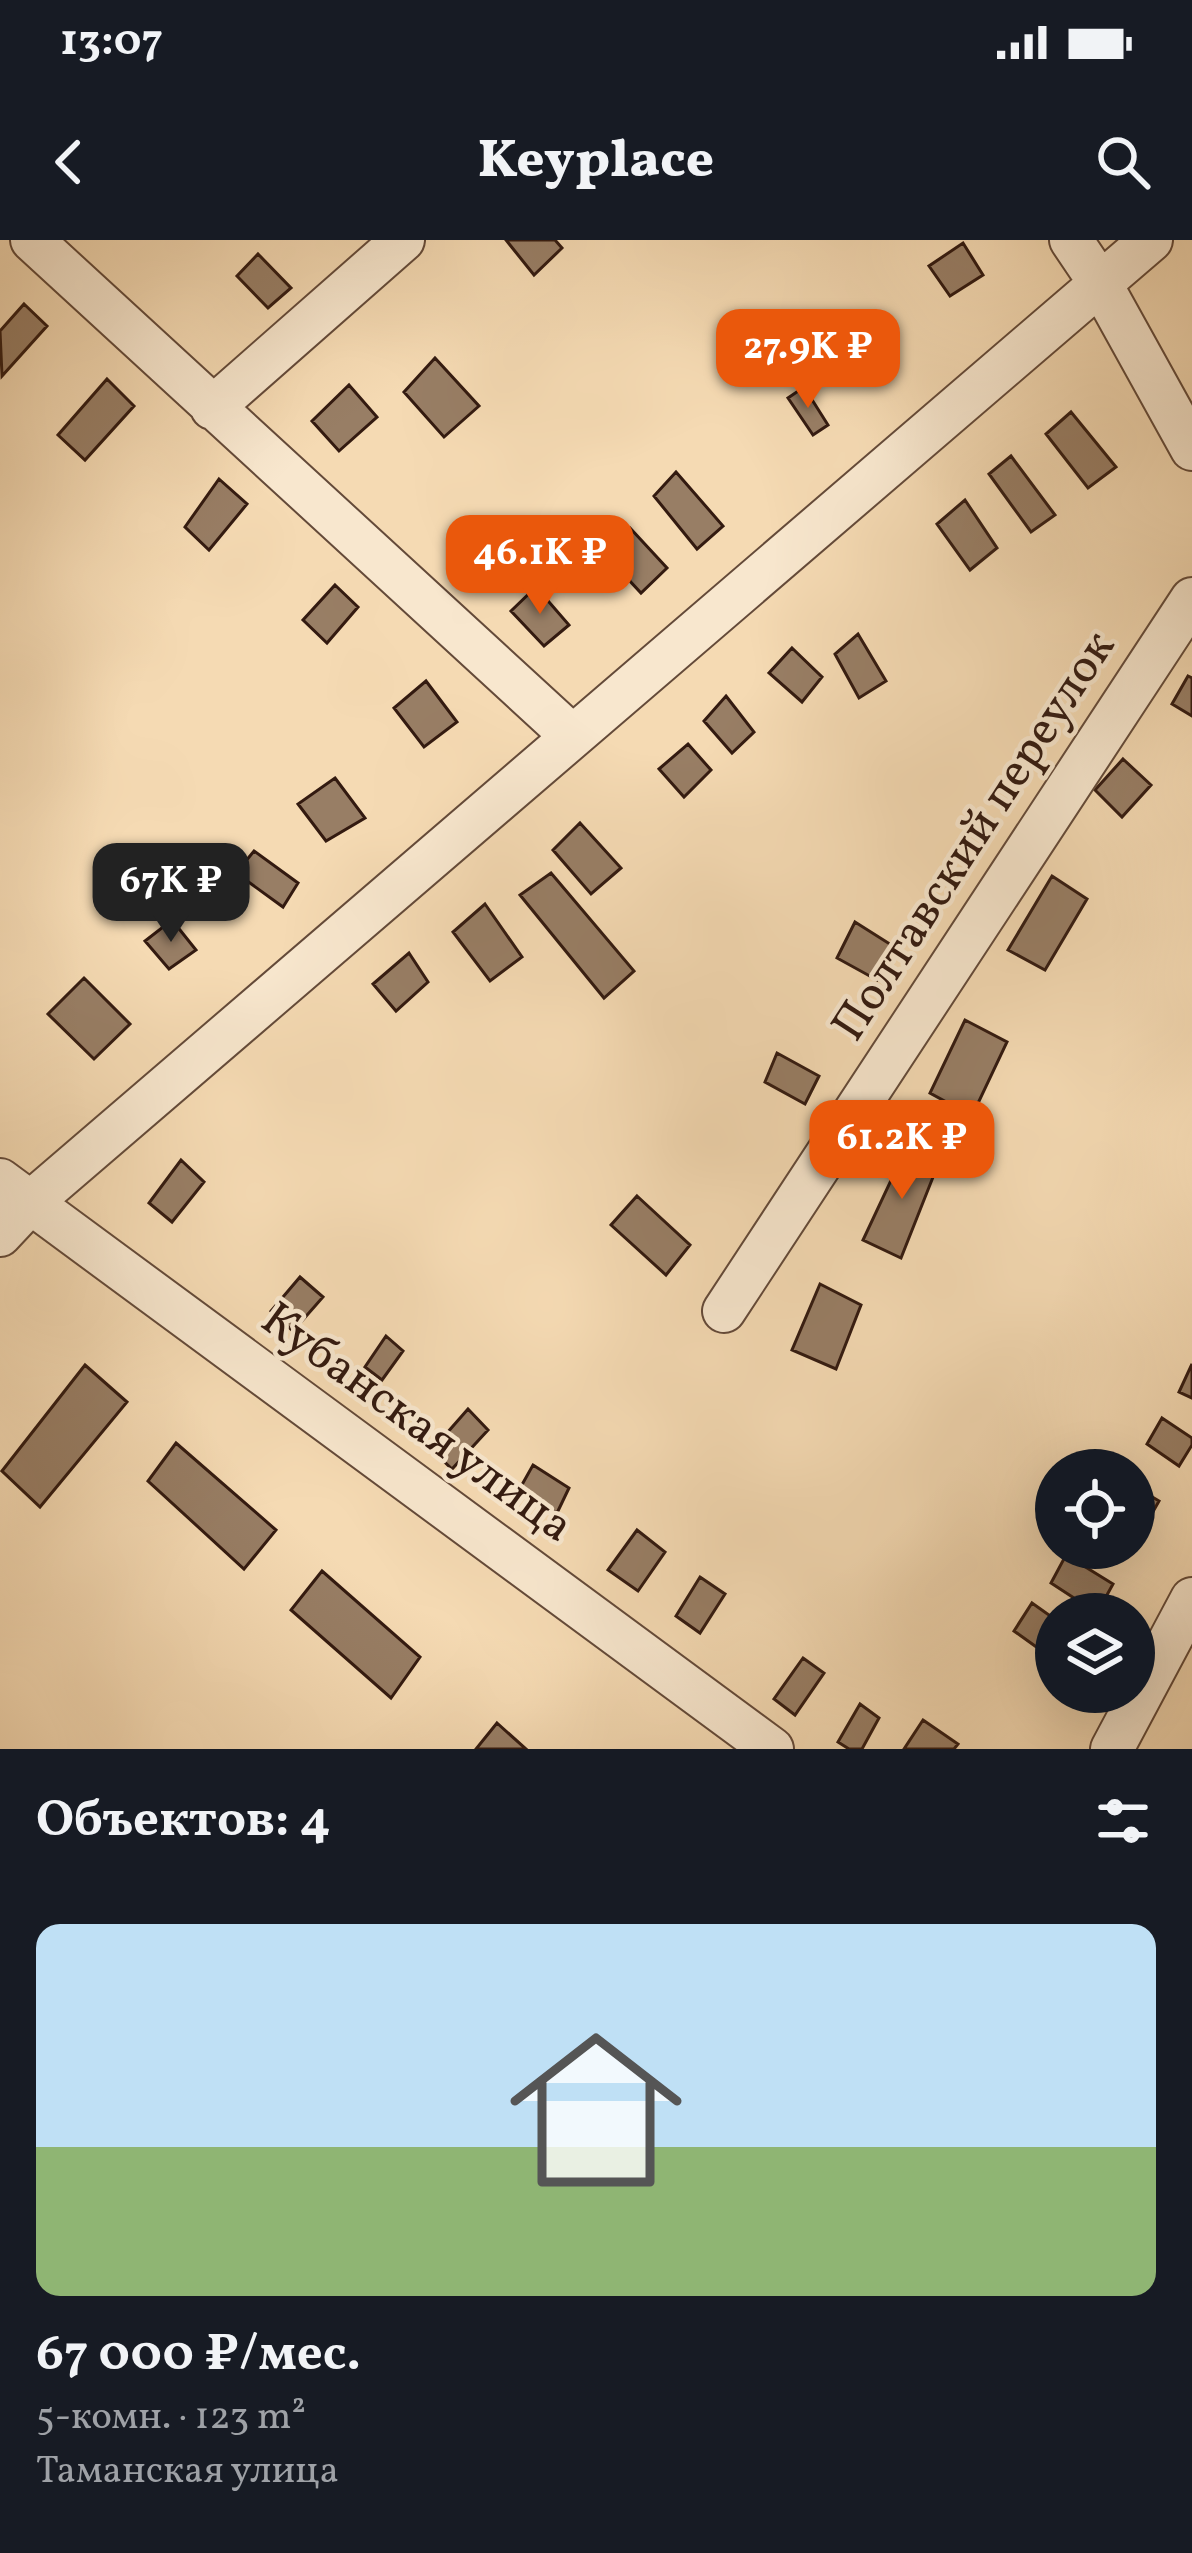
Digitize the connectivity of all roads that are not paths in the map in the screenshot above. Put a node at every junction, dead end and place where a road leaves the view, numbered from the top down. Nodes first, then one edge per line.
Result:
1 (32, 240) edge
2 (403, 240) edge
3 (1071, 240) edge
4 (1150, 240) edge
5 (1100, 283) junction
6 (212, 408) junction
7 (1192, 449) edge
8 (1192, 599) edge
9 (572, 736) junction
10 (15, 1191) edge
11 (0, 1235) edge
12 (724, 1311) dead end
13 (1192, 1599) edge
14 (772, 1749) edge
15 (1112, 1749) edge

1 - 6 street
2 - 6 street
3 - 5 street
4 - 5 street
5 - 7 street
5 - 9 street
6 - 9 street
8 - 12 street, Полтавский переулок
9 - 10 street
10 - 11 street
10 - 14 street, Кубанская улица
13 - 15 street

